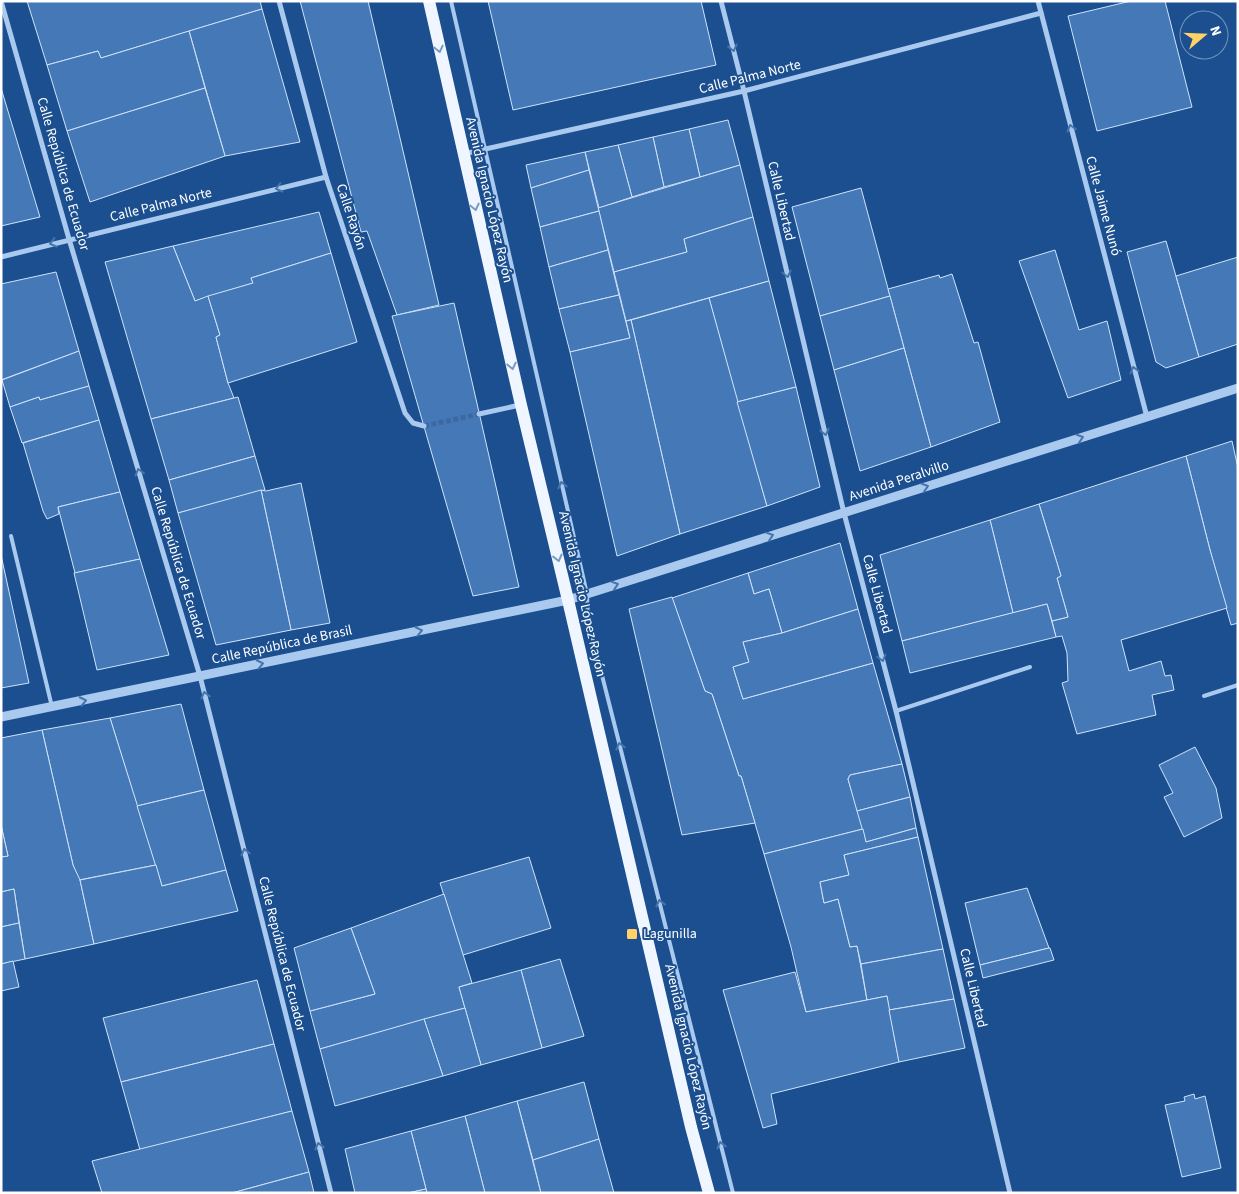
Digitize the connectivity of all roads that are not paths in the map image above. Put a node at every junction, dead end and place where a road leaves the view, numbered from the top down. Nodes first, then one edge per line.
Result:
1 (1, 1) edge
2 (278, 1) edge
3 (429, 1) edge
4 (451, 1) edge
5 (721, 1) edge
6 (1038, 1) edge
7 (1041, 13) junction
8 (744, 91) junction
9 (485, 149) junction
10 (463, 154) junction
11 (326, 177) junction
12 (69, 239) junction
13 (1, 257) edge
14 (1238, 388) edge
15 (521, 405) junction
16 (479, 414) tunnel mouth
17 (1147, 417) junction
18 (424, 426) dead end
19 (844, 512) junction
20 (11, 536) dead end
21 (587, 594) junction
22 (568, 600) junction
23 (1030, 667) dead end
24 (200, 676) junction
25 (1238, 685) edge
26 (1204, 696) dead end
27 (52, 707) junction
28 (896, 711) junction
29 (1, 717) edge
30 (331, 1193) edge
31 (709, 1193) edge
32 (733, 1193) edge
33 (1010, 1193) edge

1 - 12 street, Calle República de Ecuador
2 - 11 street, Calle Rayón
3 -> 10 main road, Avenida Ignacio López Rayón
4 - 9 lane
5 -> 8 street, Calle Libertad
6 - 7 street, Calle Jaime Nunó
7 - 8 street, Calle Palma Norte
17 -> 7 street, Calle Jaime Nunó
8 - 9 street, Calle Palma Norte
8 -> 19 street, Calle Libertad
9 - 10 street, Calle Palma Norte
21 -> 9 lane
10 -> 15 main road, Avenida Ignacio López Rayón
11 -> 12 street, Calle Palma Norte
11 - 18 street, Calle Rayón
12 -> 13 street, Calle Palma Norte
24 -> 12 street, Calle República de Ecuador
14 - 17 street, Avenida Peralvillo
15 - 16 street
15 -> 22 main road, Avenida Ignacio López Rayón
19 -> 17 street, Avenida Peralvillo
21 -> 19 street, Avenida Peralvillo
19 -> 28 street, Calle Libertad
20 - 27 lane
21 - 22 street, Avenida Peralvillo
32 -> 21 lane
24 -> 22 street, Calle República de Brasil
22 - 31 main road, Avenida Ignacio López Rayón
23 - 28 lane
27 -> 24 street, Calle República de Brasil
30 -> 24 street, Calle República de Ecuador
25 - 26 lane
27 - 29 street, Calle República de Brasil
28 - 33 street, Calle Libertad

